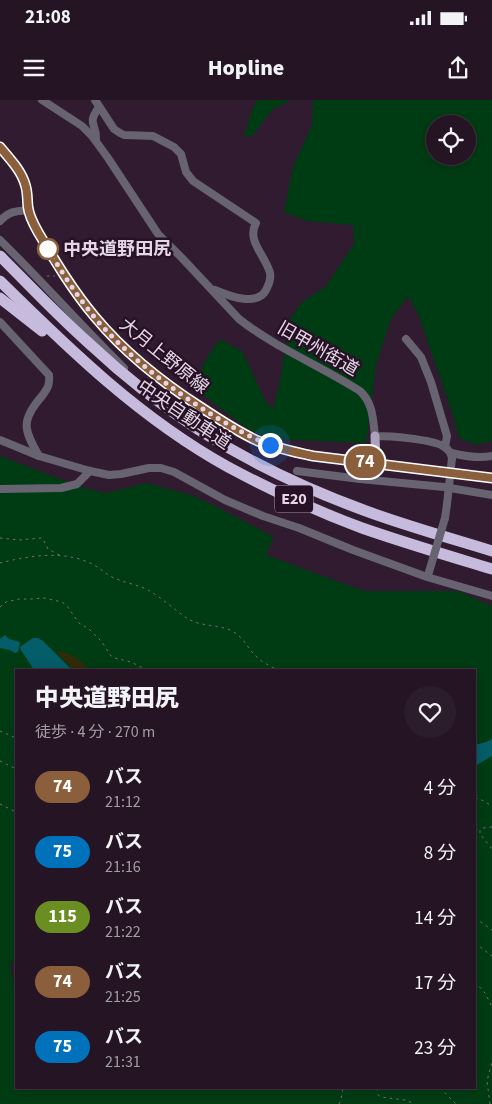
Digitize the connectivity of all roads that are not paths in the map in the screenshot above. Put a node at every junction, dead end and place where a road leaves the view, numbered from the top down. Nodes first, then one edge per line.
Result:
1 (42, 100) edge
2 (97, 104) edge
3 (96, 142) junction
4 (0, 147) edge
5 (0, 207) edge
6 (29, 210) junction
7 (3, 218) edge
8 (0, 240) edge
9 (0, 256) edge
10 (0, 281) edge
11 (211, 288) junction
12 (0, 298) edge
13 (0, 322) edge
14 (406, 340) dead end
15 (116, 390) junction
16 (156, 399) junction
17 (375, 436) junction
18 (0, 440) edge
19 (445, 447) junction
20 (39, 456) junction
21 (452, 456) junction
22 (492, 456) edge
23 (376, 464) junction
24 (90, 471) junction
25 (297, 471) dead end
26 (492, 478) edge
27 (0, 489) edge
28 (492, 495) edge
29 (492, 551) edge
30 (492, 569) edge
31 (428, 575) junction
32 (492, 596) edge

1 - 3 street, 旧甲州街道
2 - 3 street
2 - 11 street
3 - 11 street, 旧甲州街道
4 - 6 main road, 大月上野原線
5 - 7 street
6 - 7 street
6 - 23 main road, 大月上野原線
8 - 16 street
9 - 16 highway, 中央自動車道 / E20
10 - 15 highway, 中央自動車道 / E20
11 - 17 street, 旧甲州街道
12 - 15 highway
13 - 20 street
14 - 19 street
15 - 30 highway, 中央自動車道 / E20
16 - 29 highway, 中央自動車道 / E20
17 - 19 street
17 - 23 main road
18 - 20 street
19 - 21 street
20 - 24 street
21 - 22 street
21 - 31 street, bridge
23 - 26 main road, 大月上野原線
24 - 27 street
24 - 31 street
25 - 28 street
31 - 32 street

